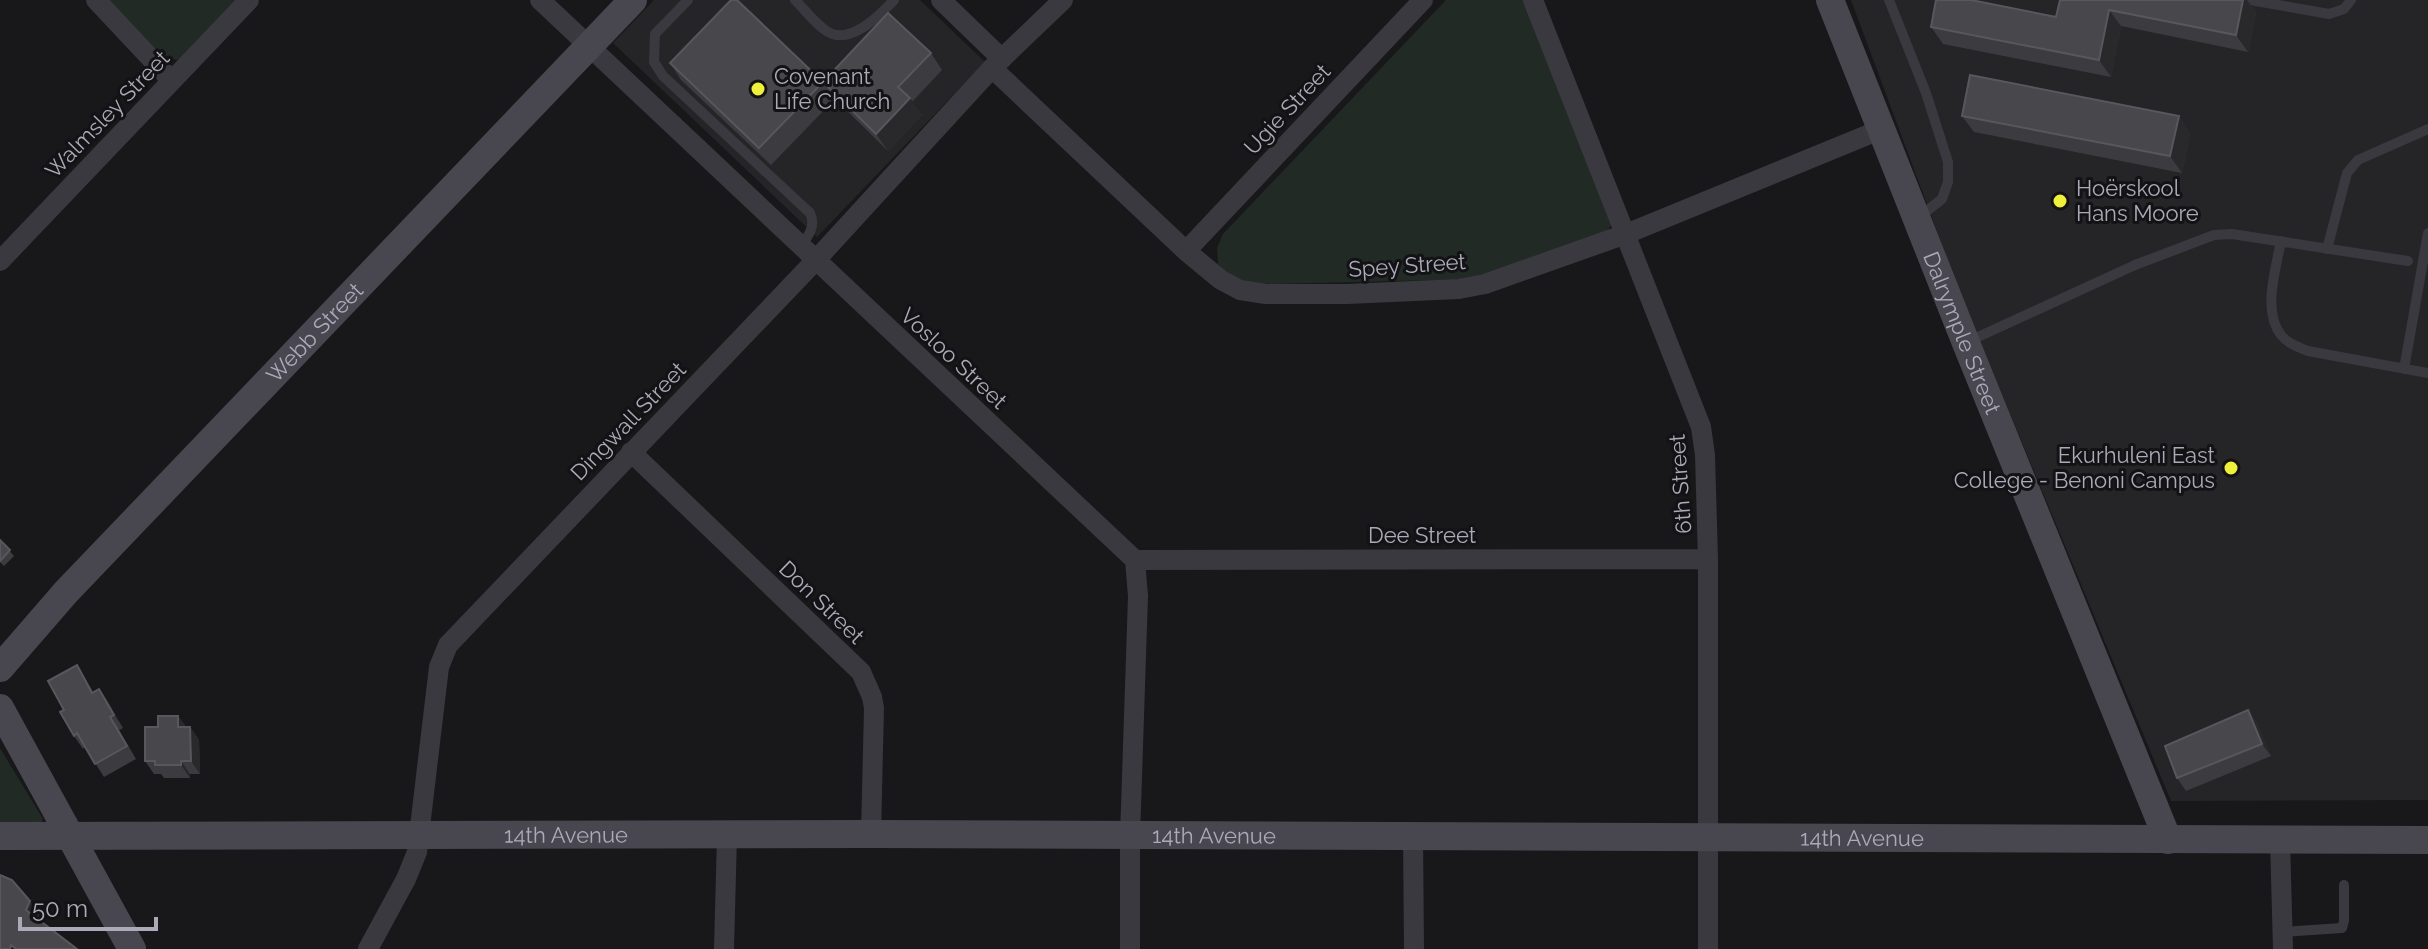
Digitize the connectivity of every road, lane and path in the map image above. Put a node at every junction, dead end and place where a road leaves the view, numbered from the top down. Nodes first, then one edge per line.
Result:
1 (96, 0) edge
2 (249, 0) edge
3 (540, 0) edge
4 (633, 0) edge
5 (688, 0) edge
6 (894, 0) edge
7 (941, 0) edge
8 (1063, 0) edge
9 (1423, 0) edge
10 (1533, 0) edge
11 (1830, 0) edge
12 (1889, 0) edge
13 (2250, 0) edge
14 (2351, 0) edge
15 (800, 1) edge
16 (588, 45) junction
17 (997, 64) junction
18 (172, 81) junction
19 (1882, 129) junction
20 (2427, 133) edge
21 (1917, 218) junction
22 (2428, 233) edge
23 (1626, 234) junction
24 (2281, 241) junction
25 (2327, 249) junction
26 (1186, 251) junction
27 (808, 254) junction
28 (0, 261) edge
29 (2408, 261) dead end
30 (1966, 343) junction
31 (2404, 369) junction
32 (2428, 373) edge
33 (631, 452) junction
34 (1708, 559) junction
35 (1135, 560) junction
36 (0, 668) edge
37 (0, 708) edge
38 (871, 834) junction
39 (420, 835) junction
40 (1413, 835) junction
41 (0, 836) edge
42 (727, 836) junction
43 (1708, 836) junction
44 (1130, 837) junction
45 (72, 838) junction
46 (2168, 840) junction
47 (2280, 840) junction
48 (2428, 840) edge
49 (2344, 885) dead end
50 (2283, 940) edge
51 (132, 949) edge
52 (368, 949) edge
53 (724, 949) edge
54 (1130, 949) edge
55 (1414, 949) edge
56 (1708, 949) edge

1 - 18 street
2 - 18 street, Walmsley Street
3 - 16 street, Vosloo Street
4 - 16 street, Webb Street
5 - 27 lane
6 - 15 lane
7 - 17 street, Spey Street
8 - 17 street, Dingwall Street
9 - 26 street, Ugie Street
10 - 23 street, 6th Street
11 - 19 street, Dalrymple Street
12 - 21 lane
13 - 14 lane
16 - 27 street, Vosloo Street
16 - 36 street, Webb Street
17 - 26 street, Spey Street
17 - 27 street, Dingwall Street
18 - 28 street, Walmsley Street
19 - 21 street, Dalrymple Street
19 - 23 street, Spey Street
20 - 25 lane
21 - 30 street, Dalrymple Street
22 - 31 lane
23 - 26 street, Spey Street
23 - 34 street, 6th Street
24 - 25 lane
24 - 30 lane
24 - 31 lane
25 - 29 lane
27 - 33 street, Dingwall Street
27 - 35 street, Vosloo Street
30 - 46 street, Dalrymple Street
31 - 32 lane
33 - 38 street, Don Street
33 - 39 street, Dingwall Street
34 - 35 street, Dee Street
34 - 43 street, 6th Street
35 - 44 street
37 - 45 street
38 - 42 street, 14th Avenue
38 - 44 street, 14th Avenue
39 - 42 street, 14th Avenue
39 - 45 street, 14th Avenue
39 - 52 street, Dingwall Street
40 - 43 street, 14th Avenue
40 - 44 street, 14th Avenue
40 - 55 street
41 - 45 street, 14th Avenue
42 - 53 street
43 - 46 street, 14th Avenue
43 - 56 street, 6th Street
44 - 54 street
45 - 51 street
46 - 47 street, 14th Avenue
47 - 48 street, 14th Avenue
47 - 50 street
49 - 50 lane

